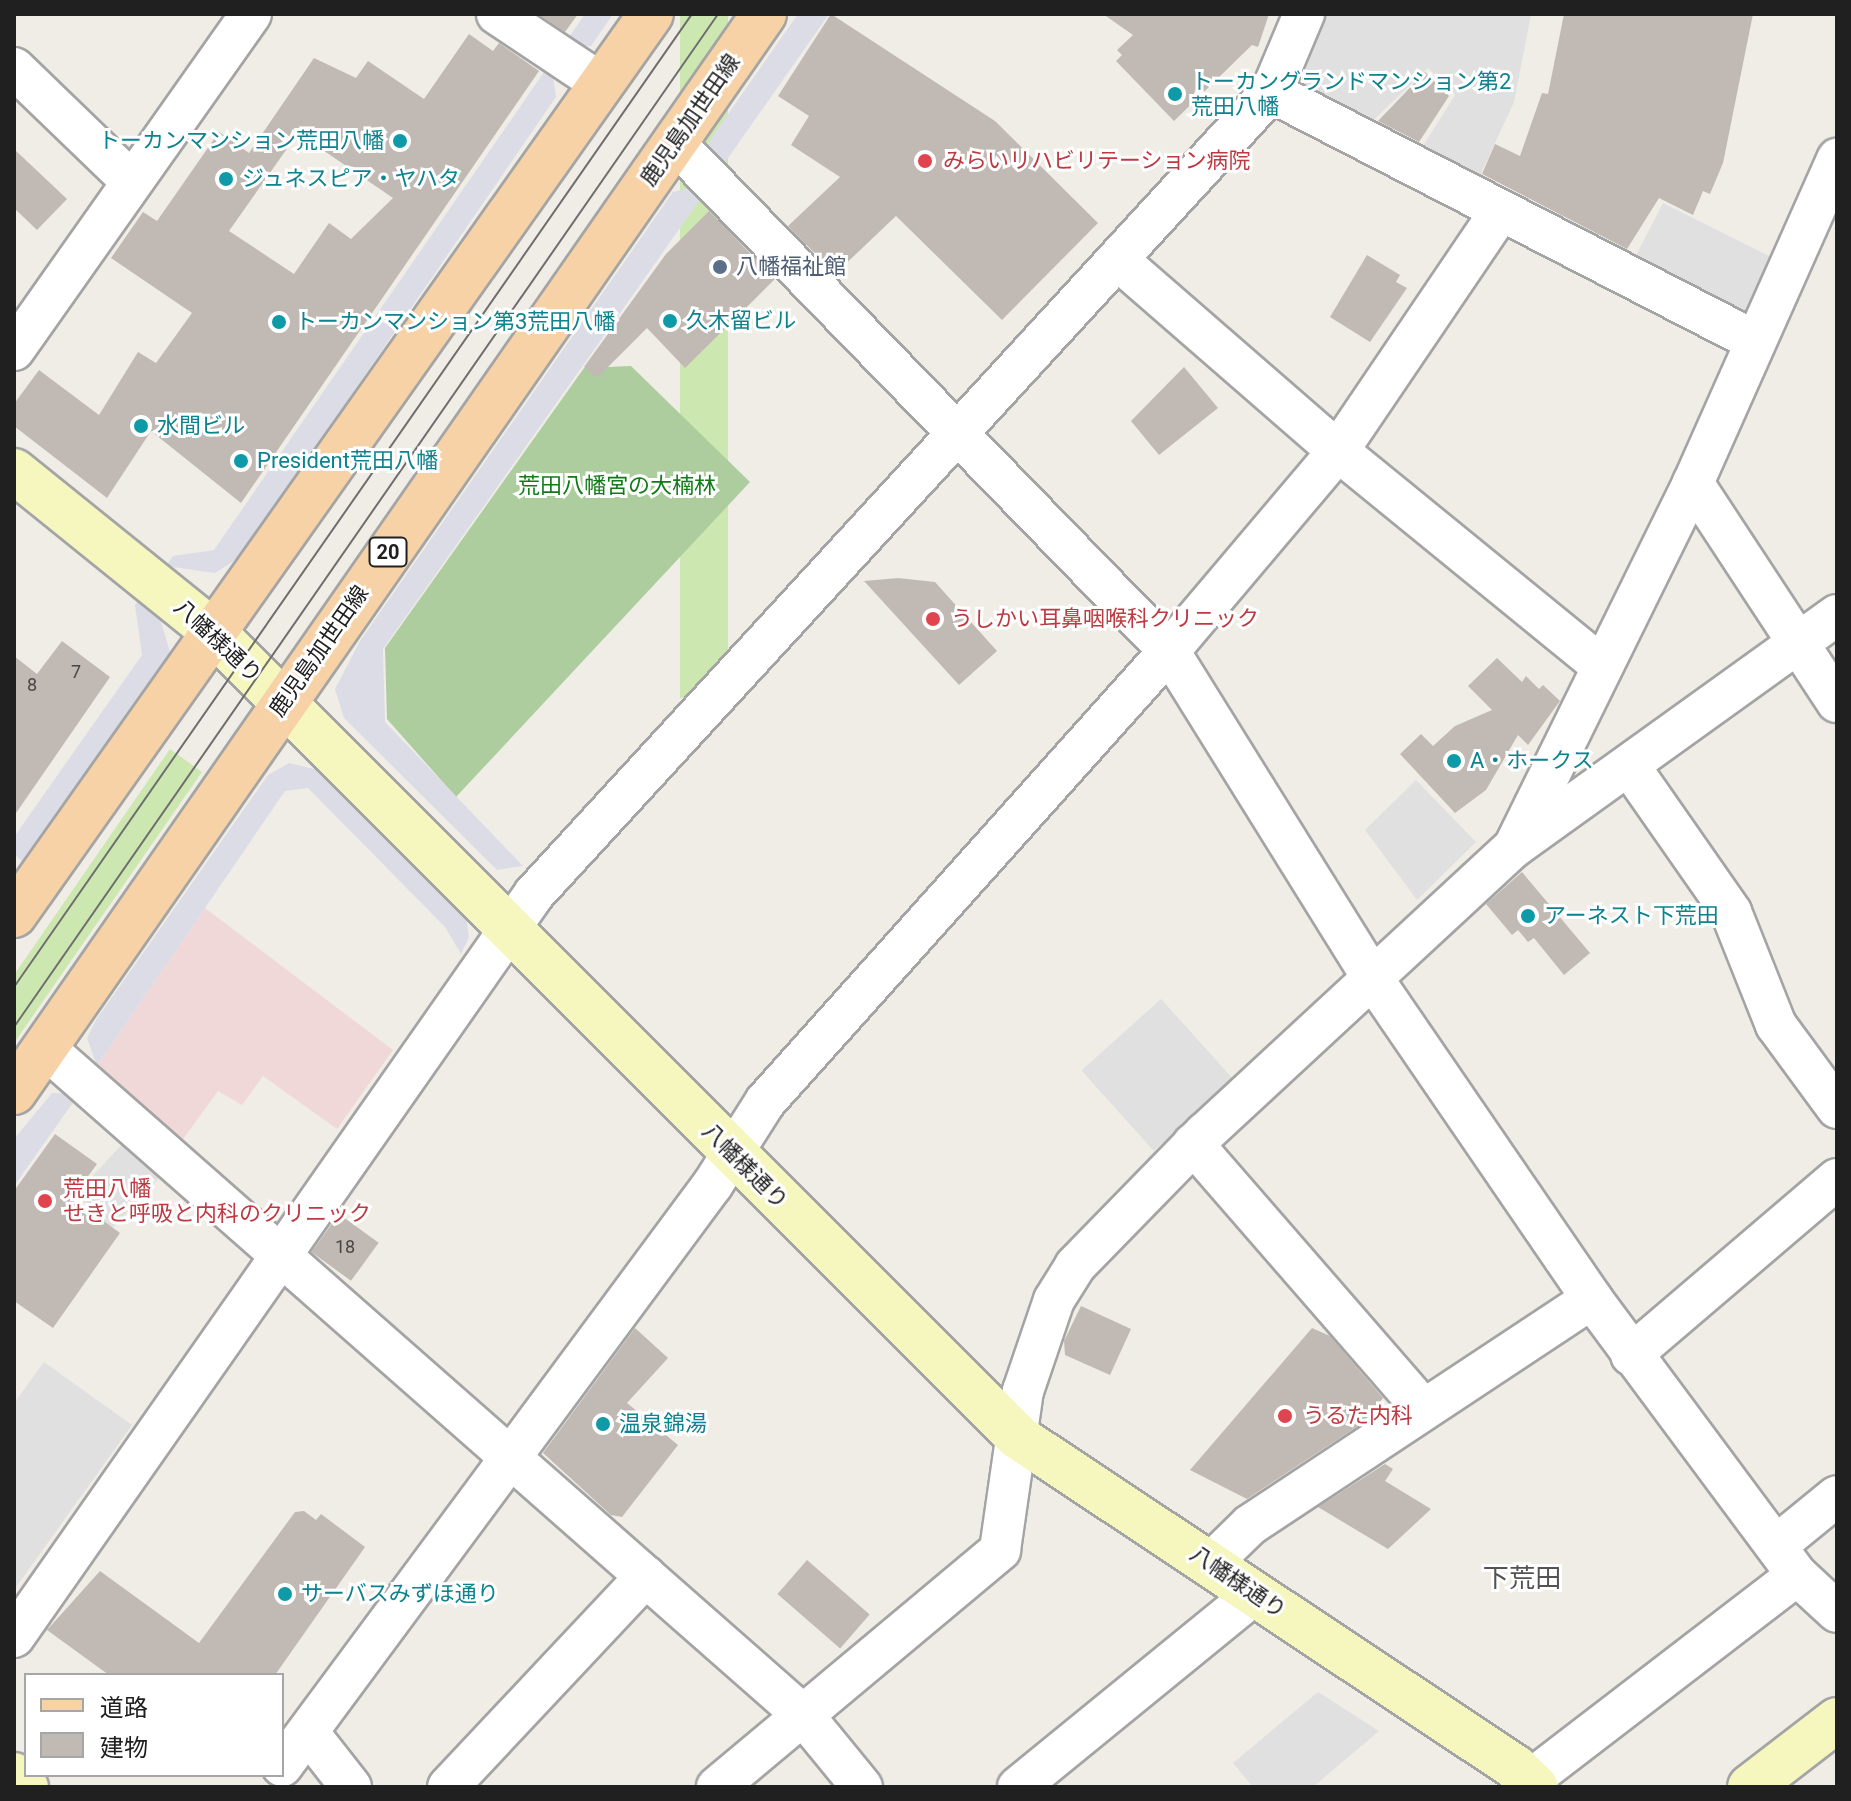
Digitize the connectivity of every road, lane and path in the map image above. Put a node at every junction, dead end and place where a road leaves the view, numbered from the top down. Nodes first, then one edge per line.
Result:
1 (251, 14) edge
2 (497, 14) edge
3 (651, 14) edge
4 (764, 14) edge
5 (1304, 14) edge
6 (14, 68) edge
7 (602, 84) junction
8 (1271, 92) junction
9 (674, 142) junction
10 (1837, 159) edge
11 (132, 182) junction
12 (1499, 213) junction
13 (1118, 260) junction
14 (1753, 340) junction
15 (14, 350) edge
16 (959, 434) junction
17 (1338, 451) junction
18 (14, 471) edge
19 (1693, 483) junction
20 (1837, 615) edge
21 (211, 630) junction
22 (1798, 642) junction
23 (1169, 651) junction
24 (1602, 666) junction
25 (1837, 702) edge
26 (283, 704) junction
27 (1630, 767) junction
28 (1514, 847) junction
29 (14, 915) edge
30 (509, 930) junction
31 (1371, 976) junction
32 (45, 1048) junction
33 (14, 1092) edge
34 (1837, 1108) edge
35 (1193, 1144) junction
36 (732, 1153) junction
37 (1837, 1179) edge
38 (280, 1250) junction
39 (1592, 1299) junction
40 (1631, 1355) junction
41 (1423, 1409) junction
42 (1018, 1437) junction
43 (509, 1455) junction
44 (1837, 1496) edge
45 (1787, 1560) junction
46 (1211, 1563) junction
47 (646, 1576) junction
48 (1255, 1594) junction
49 (1837, 1612) edge
50 (14, 1637) edge
51 (803, 1715) junction
52 (1837, 1720) edge
53 (308, 1732) junction
54 (284, 1763) edge
55 (14, 1775) edge
56 (1529, 1785) edge
57 (26, 1787) edge
58 (351, 1787) edge
59 (448, 1787) edge
60 (717, 1787) edge
61 (862, 1787) edge
62 (1018, 1787) edge
63 (1750, 1787) edge

1 - 11 street
2 - 7 street
3 - 7 main road
4 - 9 main road, 鹿児島加世田線 / 20
5 - 8 street
6 - 11 street
7 - 21 main road
8 - 12 street
8 - 13 street
9 - 16 street
9 - 26 main road, 鹿児島加世田線 / 20
10 - 14 street
11 - 15 street
12 - 14 street
12 - 17 street
13 - 16 street
13 - 17 street
14 - 19 street
16 - 23 street
16 - 30 street
17 - 23 street
17 - 24 street
18 - 21 street, 八幡様通り
19 - 22 street
19 - 24 street
20 - 22 street
21 - 26 street, 八幡様通り
21 - 29 main road
22 - 25 street
22 - 27 street
23 - 31 street
23 - 36 street
24 - 28 street
26 - 30 street, 八幡様通り
26 - 32 main road, 鹿児島加世田線 / 20
27 - 28 street
27 - 34 street
28 - 31 street
30 - 36 street, 八幡様通り
30 - 38 street
31 - 35 street
31 - 39 street
32 - 33 main road, 鹿児島加世田線 / 20
32 - 38 street
35 - 41 street
35 - 42 street
36 - 42 street, 八幡様通り
36 - 43 street
37 - 40 street
38 - 43 street
38 - 50 street
39 - 40 street
39 - 41 street
40 - 45 street
41 - 46 street
42 - 46 street, 八幡様通り
42 - 51 street
43 - 47 street
43 - 53 street
44 - 45 street
45 - 49 street
45 - 56 street
46 - 48 street, 八幡様通り
47 - 51 street
47 - 59 street
48 - 56 street, 八幡様通り
48 - 62 street
51 - 60 street
51 - 61 street
52 - 63 street
53 - 54 street
53 - 58 street
55 - 57 street

